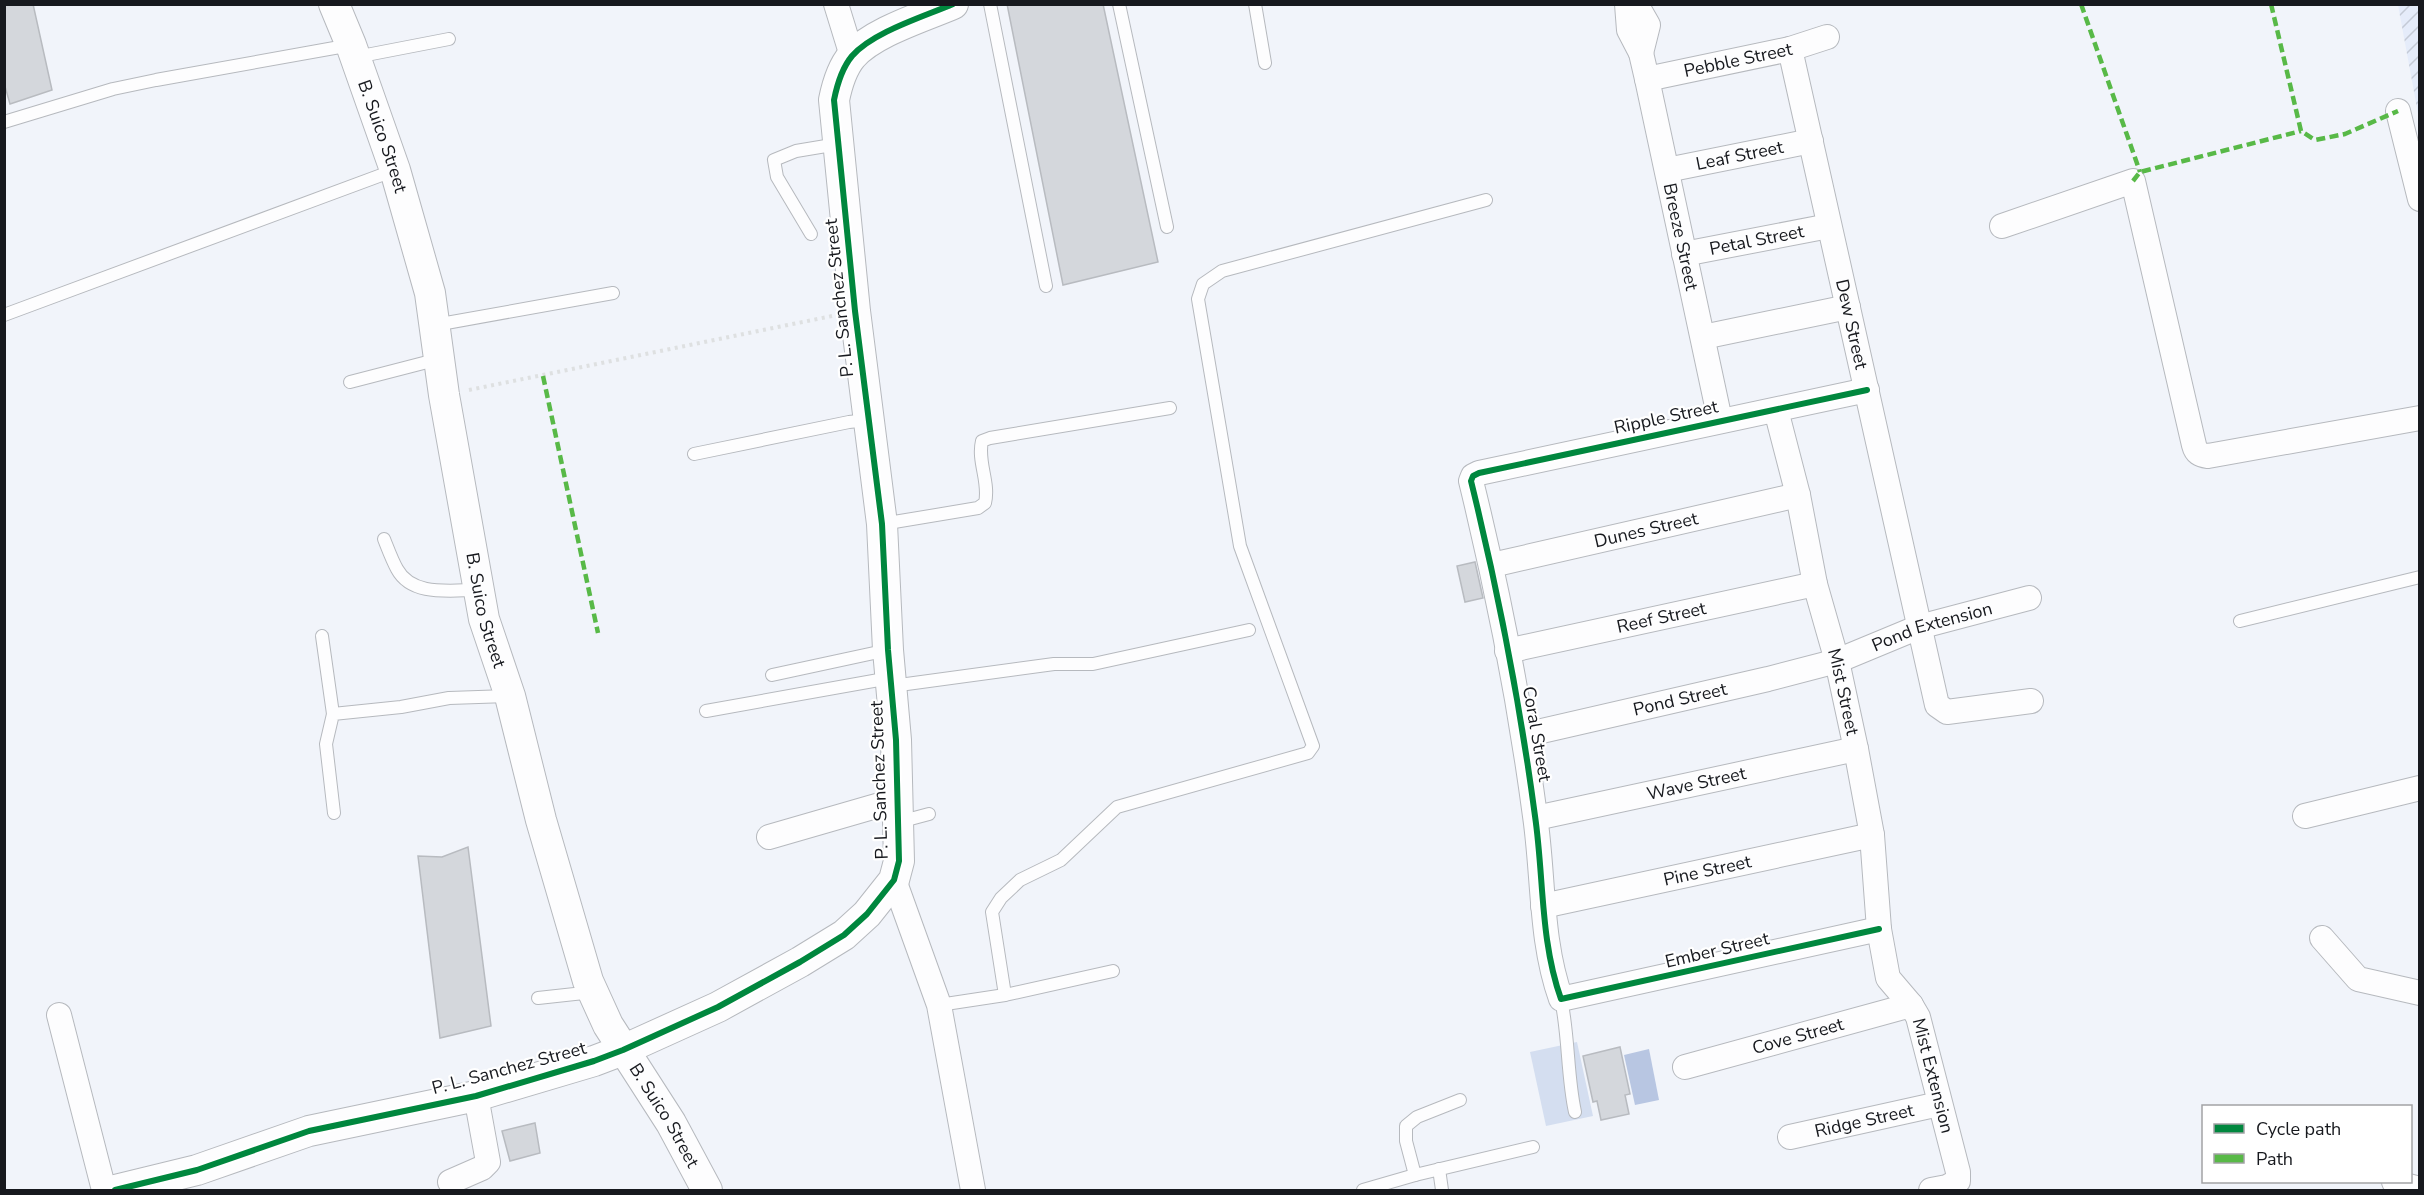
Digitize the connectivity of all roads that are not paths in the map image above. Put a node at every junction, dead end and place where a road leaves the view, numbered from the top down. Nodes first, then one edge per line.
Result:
1 (334, 4) edge
2 (836, 4) edge
3 (952, 4) edge
4 (990, 4) edge
5 (1119, 4) edge
6 (1255, 4) edge
7 (1627, 4) edge
8 (1636, 4) edge
9 (1827, 37) dead end
10 (449, 39) dead end
11 (1790, 49) junction
12 (353, 51) junction
13 (1641, 53) junction
14 (852, 56) junction
15 (1265, 63) dead end
16 (1647, 79) junction
17 (2398, 111) dead end
18 (4, 122) edge
19 (1811, 141) junction
20 (838, 144) junction
21 (395, 170) junction
22 (1667, 170) junction
23 (2420, 199) edge
24 (1486, 200) dead end
25 (1829, 226) junction
26 (2002, 226) dead end
27 (1167, 227) dead end
28 (811, 234) dead end
29 (1684, 254) junction
30 (1046, 286) dead end
31 (613, 293) dead end
32 (1848, 306) junction
33 (4, 315) edge
34 (435, 326) junction
35 (1703, 337) junction
36 (441, 359) junction
37 (351, 382) dead end
38 (1866, 390) junction
39 (1170, 408) dead end
40 (1776, 410) junction
41 (2420, 418) edge
42 (868, 420) junction
43 (1720, 420) junction
44 (694, 454) dead end
45 (1473, 476) joint
46 (1798, 495) junction
47 (882, 524) junction
48 (384, 539) dead end
49 (1492, 565) junction
50 (2420, 576) edge
51 (1815, 584) junction
52 (479, 590) junction
53 (2029, 598) dead end
54 (2240, 621) dead end
55 (1919, 627) junction
56 (1249, 630) dead end
57 (322, 636) dead end
58 (1507, 651) junction
59 (1837, 661) junction
60 (889, 672) junction
61 (772, 675) dead end
62 (510, 696) junction
63 (2031, 701) dead end
64 (706, 711) dead end
65 (333, 714) junction
66 (1524, 735) junction
67 (1856, 748) junction
68 (2420, 788) edge
69 (897, 811) junction
70 (334, 813) dead end
71 (929, 814) dead end
72 (2305, 816) dead end
73 (1536, 818) junction
74 (1872, 835) junction
75 (769, 837) dead end
76 (894, 880) junction
77 (1543, 906) junction
78 (1879, 928) junction
79 (2322, 938) dead end
80 (1113, 971) dead end
81 (1888, 978) joint
82 (593, 992) junction
83 (2420, 993) edge
84 (1005, 995) junction
85 (538, 998) dead end
86 (1561, 999) junction
87 (939, 1005) junction
88 (1911, 1005) junction
89 (59, 1015) dead end
90 (623, 1050) junction
91 (1685, 1067) dead end
92 (476, 1096) junction
93 (1461, 1100) dead end
94 (1939, 1104) junction
95 (1575, 1112) dead end
96 (1790, 1137) dead end
97 (1533, 1147) dead end
98 (1438, 1169) junction
99 (1415, 1175) junction
100 (450, 1182) dead end
101 (2398, 1183) edge
102 (2420, 1189) edge
103 (104, 1191) edge
104 (115, 1191) edge
105 (707, 1191) edge
106 (973, 1191) edge
107 (1363, 1191) edge
108 (1442, 1191) edge
109 (1931, 1191) edge

1 - 12 street, B. Suico Street
2 - 14 street
3 - 14 street, P. L. Sanchez Street
4 - 30 lane
5 - 27 lane
6 - 15 lane
7 - 13 street, Breeze Street
8 - 13 street, Breeze Street
9 - 11 street, Pebble Street
10 - 12 lane
11 - 16 street, Pebble Street
11 - 19 street, Dew Street
12 - 18 lane
12 - 21 street, B. Suico Street
13 - 16 street, Breeze Street
14 - 20 street, P. L. Sanchez Street
16 - 22 street, Breeze Street
17 - 23 street
19 - 22 street, Leaf Street
19 - 25 street, Dew Street
20 - 28 lane
20 - 42 street, P. L. Sanchez Street
21 - 33 lane
21 - 34 street, B. Suico Street
22 - 29 street, Breeze Street
24 - 84 lane
25 - 29 street, Petal Street
25 - 32 street, Dew Street
26 - 41 street
29 - 35 street, Breeze Street
31 - 34 lane
32 - 35 street
32 - 38 street, Dew Street
34 - 36 street, B. Suico Street
35 - 43 street, Breeze Street
36 - 37 lane
36 - 52 street, B. Suico Street
38 - 40 street, Ripple Street
38 - 55 street, Dew Street
39 - 47 lane
40 - 43 street, Ripple Street
40 - 46 street, Mist Street
42 - 44 lane
42 - 47 street, P. L. Sanchez Street
43 - 45 street, Ripple Street
45 - 49 street, Coral Street
46 - 49 street, Dunes Street
46 - 51 street, Mist Street
47 - 60 street, P. L. Sanchez Street
48 - 52 lane
49 - 58 street, Coral Street
50 - 54 lane
51 - 58 street, Reef Street
51 - 59 street, Mist Street
52 - 62 street, B. Suico Street
53 - 55 street, Pond Extension
55 - 59 street, Pond Extension
55 - 63 street, Dew Street
56 - 60 lane
57 - 65 lane
58 - 66 street, Coral Street
59 - 66 street, Pond Street
59 - 67 street, Mist Street
60 - 61 lane
60 - 64 lane
60 - 69 street, P. L. Sanchez Street
62 - 65 lane
62 - 82 street, B. Suico Street
65 - 70 lane
66 - 73 street, Coral Street
67 - 73 street, Wave Street
67 - 74 street, Mist Street
68 - 72 street
69 - 71 lane
69 - 75 street
69 - 76 street, P. L. Sanchez Street
73 - 77 street, Coral Street
74 - 77 street, Pine Street
74 - 78 street, Mist Street
76 - 87 street
76 - 90 street, P. L. Sanchez Street
77 - 86 street, Coral Street
78 - 81 street, Mist Street
78 - 86 street, Ember Street
79 - 83 street
80 - 84 lane
81 - 88 street, Mist Extension
82 - 85 lane
82 - 90 street, B. Suico Street
84 - 87 lane
86 - 95 lane
87 - 106 street
88 - 91 street, Cove Street
88 - 94 street, Mist Extension
89 - 103 street
90 - 92 street, P. L. Sanchez Street
90 - 105 street, B. Suico Street
92 - 100 street
92 - 104 street, P. L. Sanchez Street
93 - 99 lane
94 - 96 street, Ridge Street
94 - 109 street, Mist Extension
97 - 98 lane
98 - 99 lane
98 - 108 lane
99 - 107 lane
101 - 102 street

